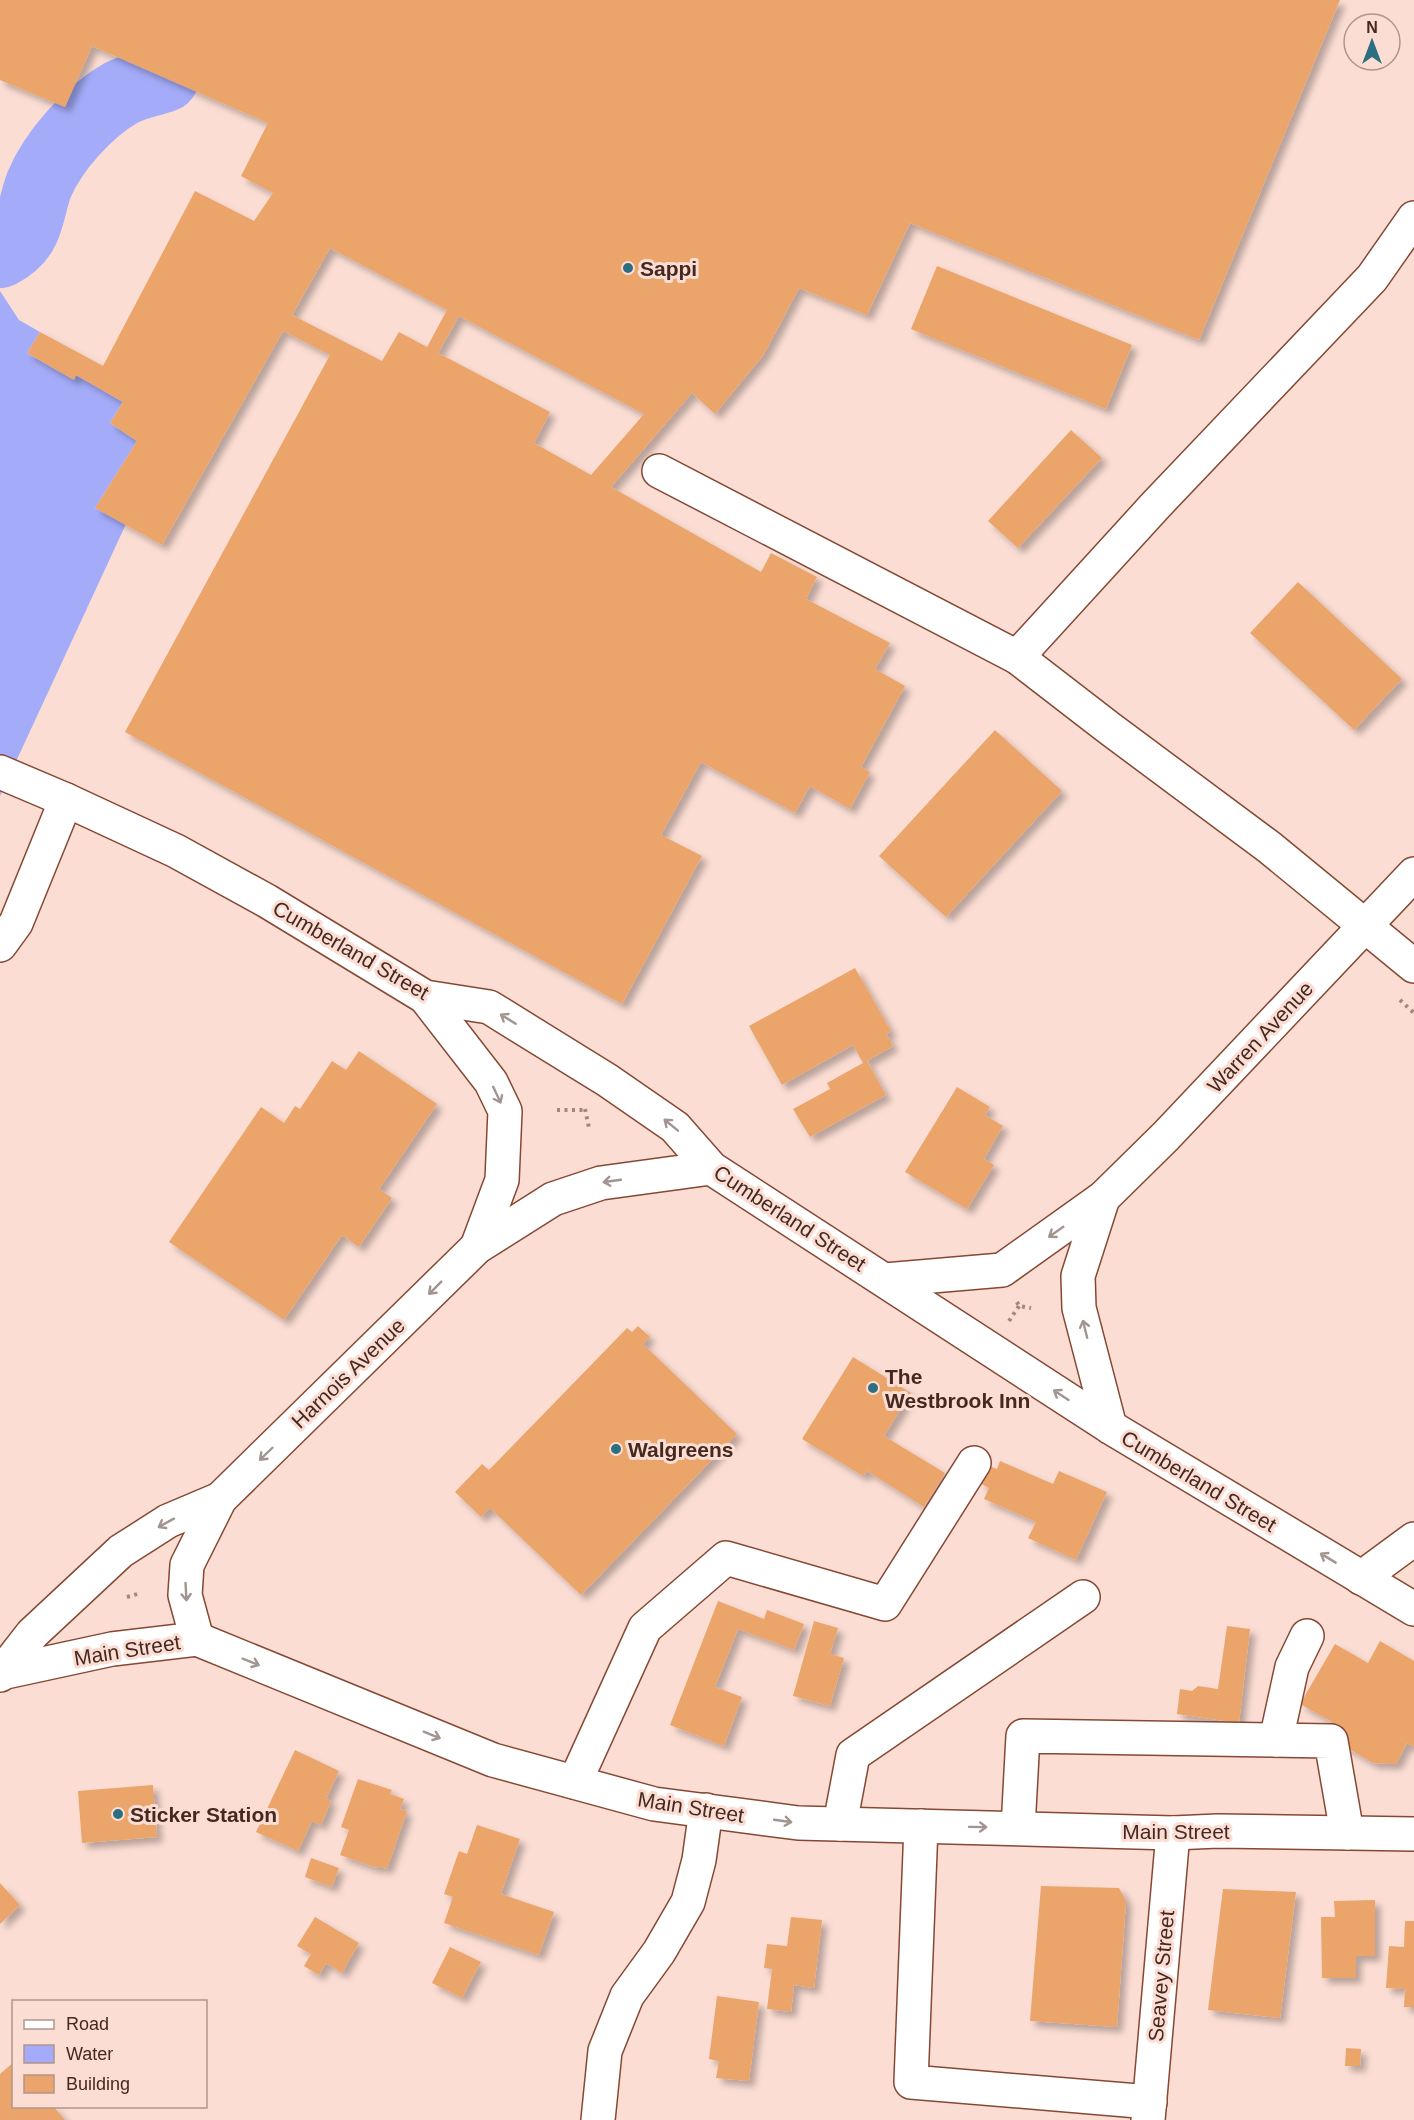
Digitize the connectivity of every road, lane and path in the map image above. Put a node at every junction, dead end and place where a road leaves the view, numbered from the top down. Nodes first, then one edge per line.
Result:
1 (1414, 218) edge
2 (659, 471) dead end
3 (1017, 657) junction
4 (7, 774) edge
5 (66, 800) junction
6 (1414, 874) edge
7 (1365, 926) junction
8 (0, 945) edge
9 (1414, 966) edge
10 (425, 997) junction
11 (557, 1110) dead end
12 (585, 1110) dead end
13 (711, 1168) junction
14 (1103, 1198) junction
15 (477, 1247) junction
16 (885, 1280) junction
17 (1019, 1306) dead end
18 (1009, 1321) dead end
19 (1110, 1427) junction
20 (974, 1463) dead end
21 (220, 1499) junction
22 (1414, 1539) edge
23 (1361, 1578) junction
24 (1083, 1597) dead end
25 (1414, 1609) edge
26 (1307, 1636) dead end
27 (197, 1640) junction
28 (1, 1674) edge
29 (1276, 1740) junction
30 (575, 1782) junction
31 (706, 1810) junction
32 (840, 1824) junction
33 (921, 1826) junction
34 (1018, 1828) junction
35 (1173, 1833) junction
36 (1347, 1833) junction
37 (1414, 1834) edge
38 (1149, 2111) edge
39 (598, 2120) edge

1 - 3 main road
2 - 3 main road
3 - 7 main road
4 - 5 main road, Cumberland Street
5 - 8 main road
5 - 10 main road, Cumberland Street
6 - 7 main road, Warren Avenue
7 - 9 main road
7 - 14 main road, Warren Avenue
13 -> 10 main road, Cumberland Street
10 -> 15 main road, Harnois Avenue
11 - 12 path
13 -> 15 main road, Harnois Avenue
13 - 16 main road, Cumberland Street
14 -> 16 main road, Warren Avenue
19 -> 14 main road, Warren Avenue
15 -> 21 main road, Harnois Avenue
19 -> 16 main road, Cumberland Street
17 - 18 path
23 -> 19 main road, Cumberland Street
20 - 30 main road
21 -> 27 main road, Harnois Avenue
21 -> 28 main road, Harnois Avenue
22 - 23 main road
23 - 25 main road, Cumberland Street
24 - 32 main road
26 - 29 main road
27 - 28 main road, Main Street
27 -> 30 main road, Main Street
29 - 34 main road
29 - 36 main road
30 - 31 main road, Main Street
31 -> 32 main road, Main Street
31 - 39 main road
32 - 33 main road, Main Street
33 -> 34 main road, Main Street
33 - 38 main road
34 - 35 main road, Main Street
35 - 36 main road, Main Street
35 - 38 main road, Seavey Street
36 - 37 main road, Main Street

